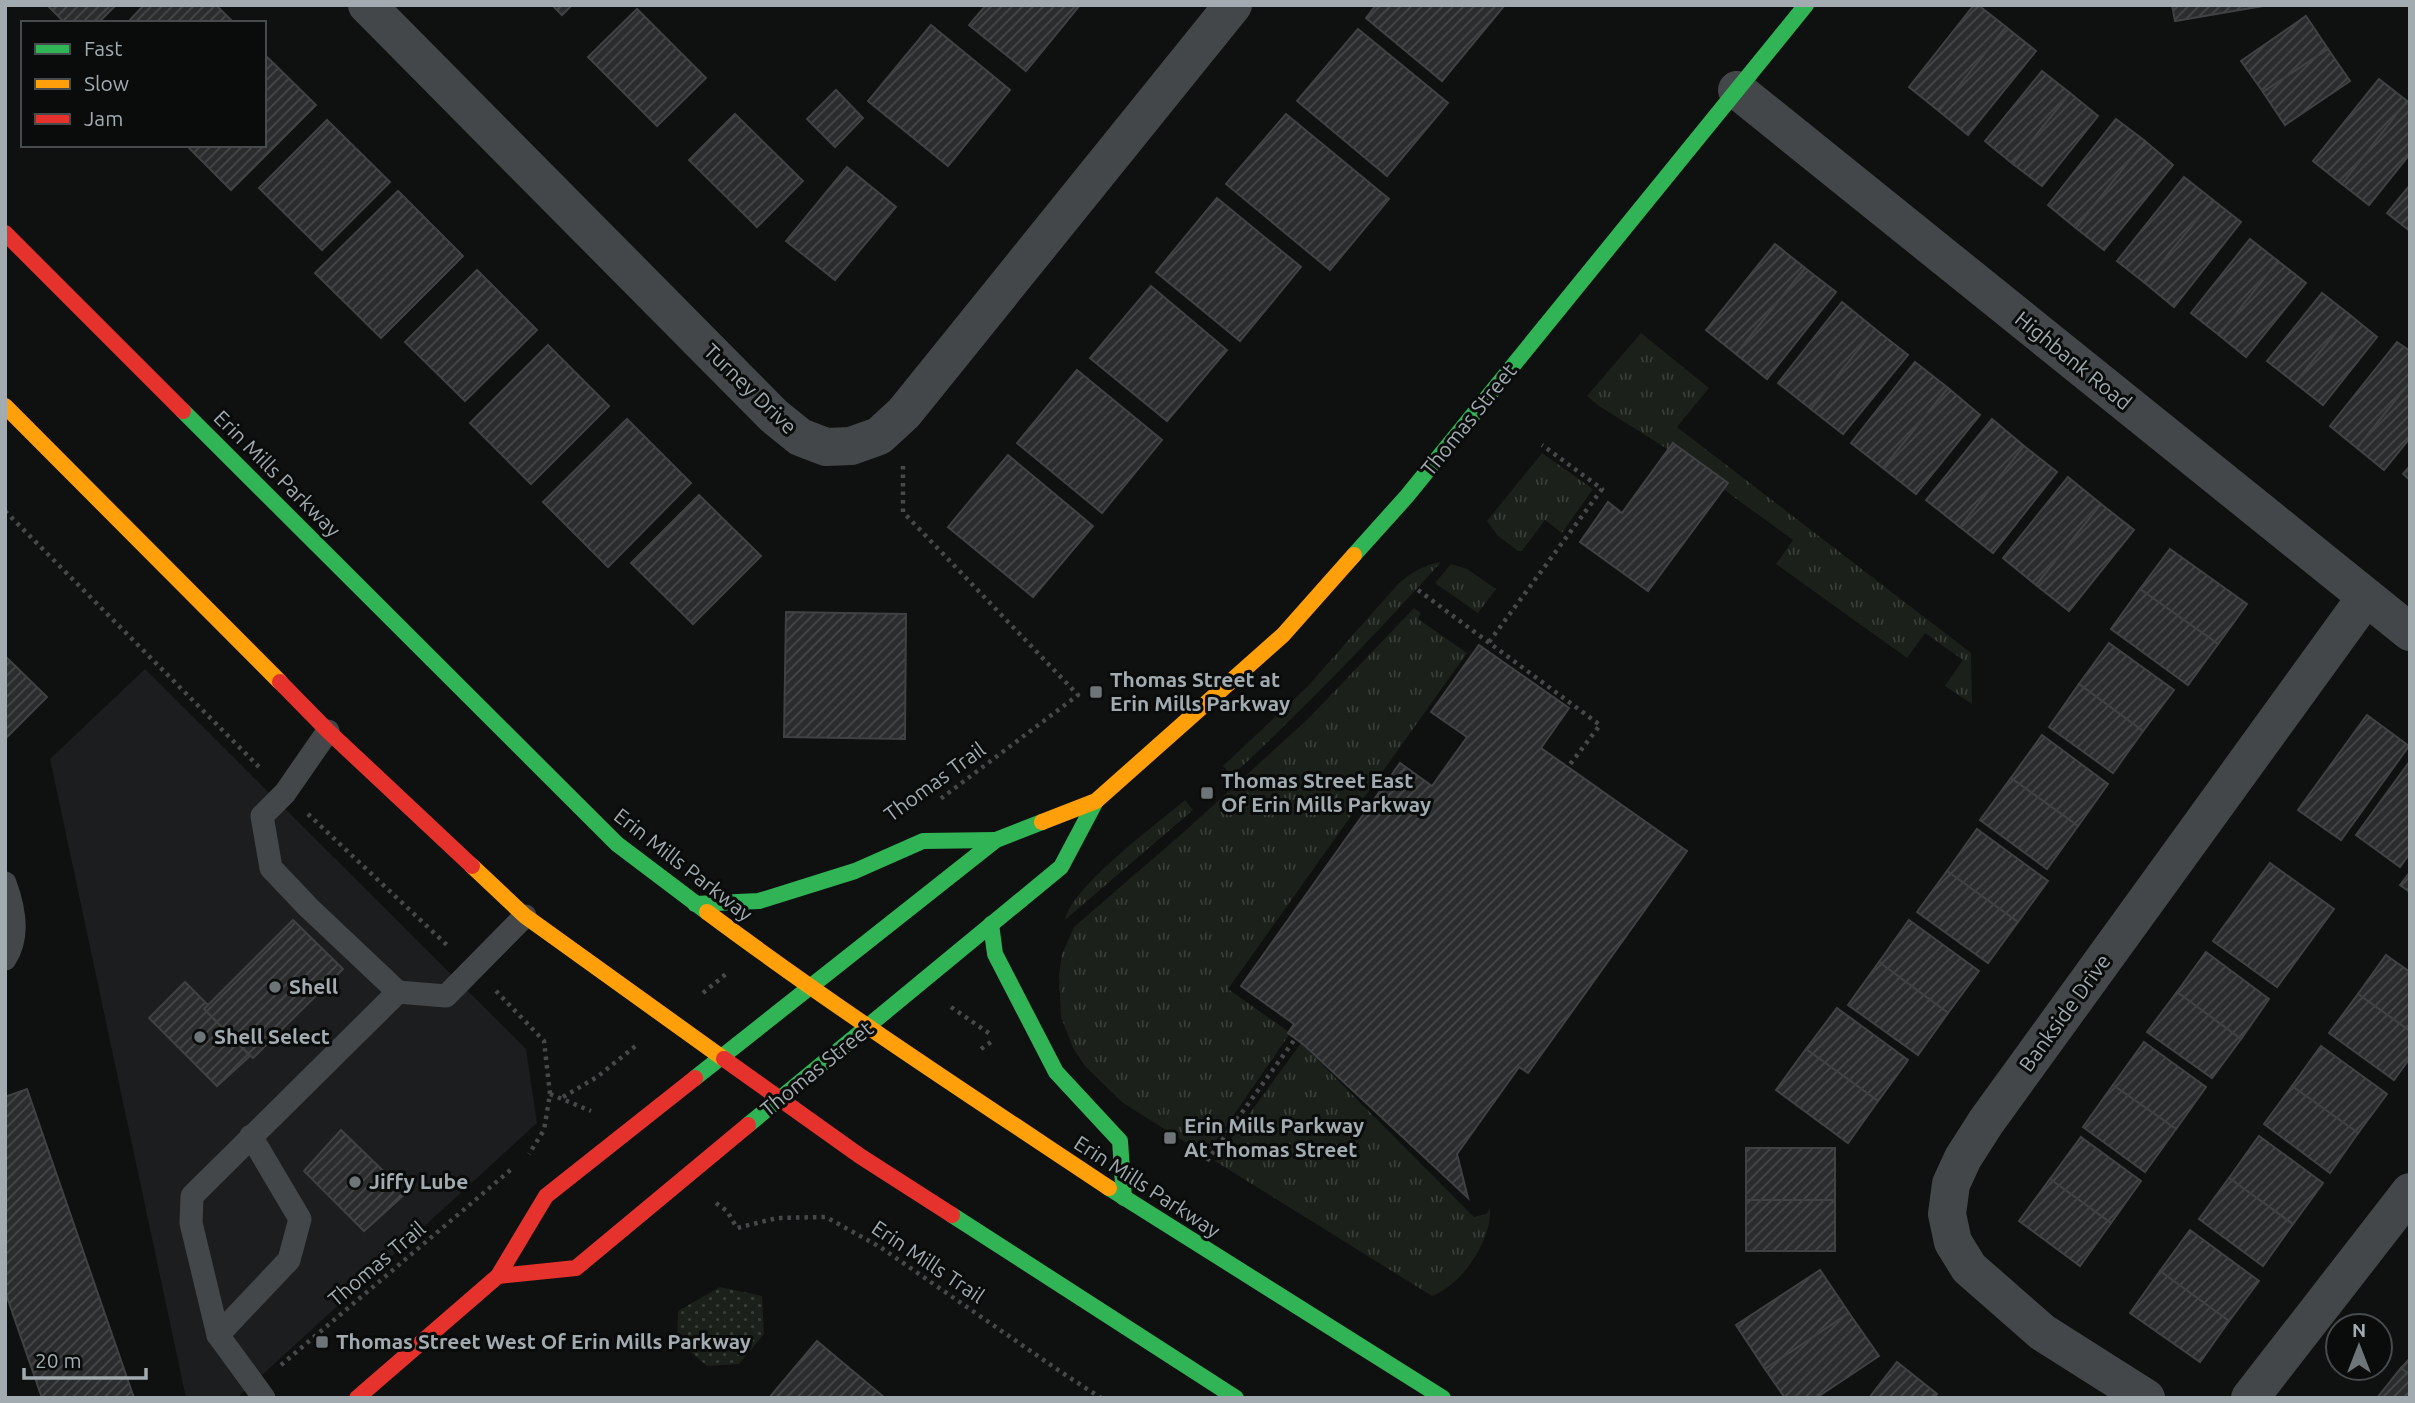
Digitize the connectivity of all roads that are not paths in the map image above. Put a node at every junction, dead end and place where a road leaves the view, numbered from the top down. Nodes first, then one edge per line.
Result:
1 (367, 5) edge
2 (1233, 5) edge
3 (1806, 5) edge
4 (1737, 90) junction
5 (5, 233) edge
6 (5, 406) edge
7 (2366, 597) junction
8 (2410, 632) edge
9 (328, 731) junction
10 (1096, 801) junction
11 (996, 840) junction
12 (5, 883) edge
13 (695, 904) junction
14 (525, 916) junction
15 (991, 924) junction
16 (5, 959) edge
17 (812, 987) junction
18 (398, 992) junction
19 (869, 1027) junction
20 (723, 1058) junction
21 (780, 1099) junction
22 (251, 1136) junction
23 (2410, 1192) edge
24 (1124, 1198) junction
25 (498, 1276) junction
26 (218, 1335) junction
27 (264, 1398) edge
28 (357, 1398) edge
29 (1236, 1398) edge
30 (1443, 1398) edge
31 (2146, 1398) edge
32 (2249, 1398) edge

1 - 2 street, Turney Drive
3 - 4 street, Thomas Street
4 - 7 street, Highbank Road
4 - 10 street, Thomas Street
5 - 13 street, Erin Mills Parkway
6 - 9 street
7 - 8 street, Highbank Road
7 - 31 street, Bankside Drive
9 - 14 street
9 - 18 lane
10 - 11 street, Thomas Street
10 - 15 street, Thomas Street
11 - 13 street
11 - 17 street, Thomas Street
12 - 16 lane
13 - 17 street, Erin Mills Parkway
14 - 18 lane
14 - 20 street
15 - 19 street, Thomas Street
15 - 24 street
17 - 19 street, Erin Mills Parkway
17 - 20 street, Thomas Street
18 - 22 lane
19 - 21 street, Thomas Street
19 - 24 street, Erin Mills Parkway
20 - 21 street
20 - 25 street, Thomas Street
21 - 25 street, Thomas Street
21 - 29 street
22 - 26 lane
22 - 26 lane
23 - 32 street
24 - 30 street, Erin Mills Parkway
25 - 28 street, Thomas Street
26 - 27 lane

